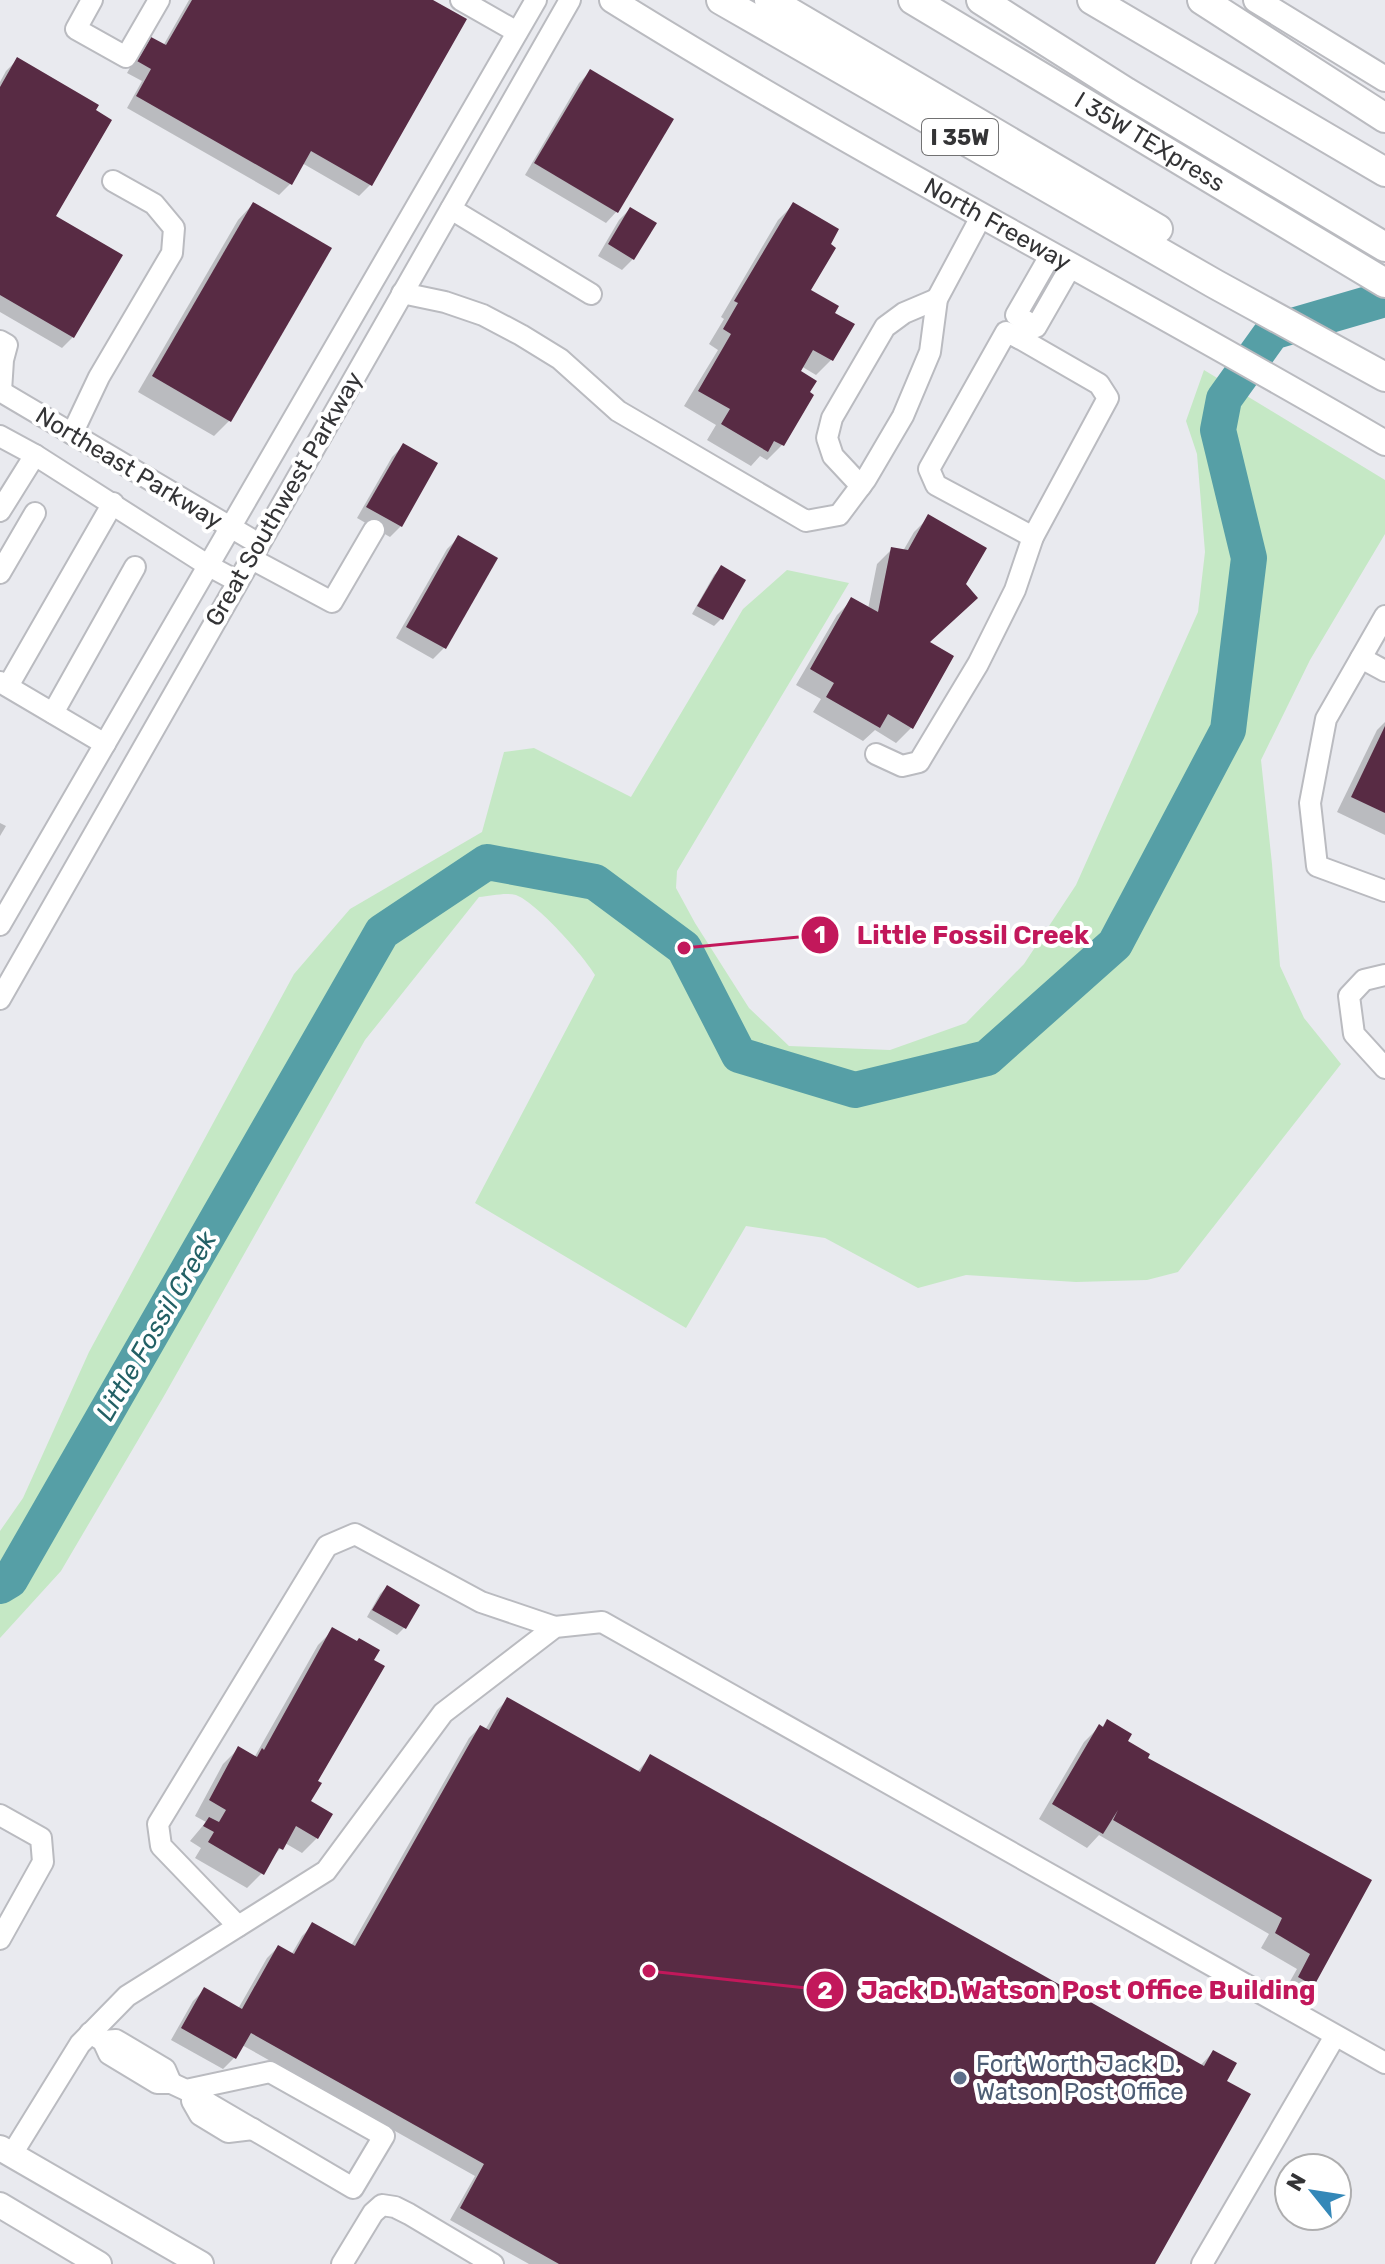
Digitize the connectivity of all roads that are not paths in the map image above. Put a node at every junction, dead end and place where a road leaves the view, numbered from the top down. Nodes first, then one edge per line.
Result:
1 (92, 0) edge
2 (159, 0) edge
3 (461, 0) edge
4 (536, 0) edge
5 (570, 0) edge
6 (612, 0) edge
7 (721, 0) edge
8 (769, 0) edge
9 (913, 0) edge
10 (981, 0) edge
11 (1092, 0) edge
12 (1121, 0) edge
13 (1202, 0) edge
14 (1256, 0) edge
15 (517, 32) junction
16 (1145, 32) junction
17 (1385, 79) edge
18 (1385, 118) edge
19 (1385, 172) edge
20 (113, 181) dead end
21 (451, 209) junction
22 (982, 215) junction
23 (1375, 241) edge
24 (1061, 260) junction
25 (1207, 279) junction
26 (1385, 283) edge
27 (402, 293) junction
28 (591, 294) dead end
29 (937, 299) junction
30 (1023, 330) junction
31 (0, 341) edge
32 (1375, 372) edge
33 (0, 391) edge
34 (72, 434) junction
35 (0, 436) edge
36 (1385, 443) edge
37 (35, 455) junction
38 (861, 486) junction
39 (113, 503) junction
40 (0, 511) edge
41 (35, 513) dead end
42 (231, 528) junction
43 (374, 530) dead end
44 (1033, 537) junction
45 (254, 551) junction
46 (209, 566) junction
47 (135, 567) dead end
48 (0, 573) edge
49 (237, 581) junction
50 (1385, 616) edge
51 (1361, 658) junction
52 (1385, 671) edge
53 (4, 684) edge
54 (53, 713) junction
55 (105, 744) junction
56 (876, 754) dead end
57 (1385, 891) edge
58 (0, 925) edge
59 (1385, 975) edge
60 (0, 999) edge
61 (1385, 1068) edge
62 (555, 1627) junction
63 (0, 1815) edge
64 (238, 1926) junction
65 (0, 1939) edge
66 (1335, 2036) junction
67 (96, 2037) junction
68 (1385, 2063) edge
69 (179, 2086) junction
70 (4, 2158) edge
71 (0, 2205) edge
72 (99, 2264) edge
73 (201, 2264) edge
74 (342, 2264) edge
75 (493, 2264) edge
76 (1202, 2264) edge

1 - 2 street
3 - 15 street
4 - 15 street, Great Southwest Parkway
5 - 21 street, Great Southwest Parkway
6 - 22 main road, North Freeway
7 - 25 highway, I 35W
8 - 25 highway
9 - 26 highway, I 35W TEXpress
10 - 23 highway, I 35W TEXpress
11 - 16 highway
12 - 16 highway
13 - 18 highway
14 - 17 main road
15 - 42 street, Great Southwest Parkway
16 - 19 highway
20 - 34 street
21 - 27 street, Great Southwest Parkway
21 - 28 street
22 - 24 main road, North Freeway
22 - 29 street
24 - 30 street
24 - 36 main road, North Freeway
25 - 32 highway, I 35W
27 - 38 street
27 - 45 street, Great Southwest Parkway
29 - 38 street
29 - 38 street
30 - 44 street
30 - 44 street
31 - 33 street
33 - 34 street, Northeast Parkway
34 - 42 street, Northeast Parkway
35 - 37 street, Northeast Parkway
37 - 39 street, Northeast Parkway
37 - 40 street
39 - 46 street, Northeast Parkway
39 - 53 street
41 - 48 street
42 - 45 street, Northeast Parkway
42 - 46 street, Great Southwest Parkway
43 - 45 street, Northeast Parkway
44 - 56 street
45 - 49 street, Great Southwest Parkway
46 - 49 street, Northeast Parkway
46 - 55 street, Great Southwest Parkway
47 - 54 street
49 - 60 street, Great Southwest Parkway
50 - 51 street
51 - 52 street
51 - 57 street
53 - 54 street
54 - 55 street
55 - 58 street, Great Southwest Parkway
59 - 61 street
62 - 64 street
62 - 64 street
62 - 66 street
63 - 65 street
64 - 67 street
66 - 68 street
66 - 76 street
67 - 69 street
67 - 70 street
69 - 69 street
70 - 73 main road
71 - 72 main road
74 - 75 street

